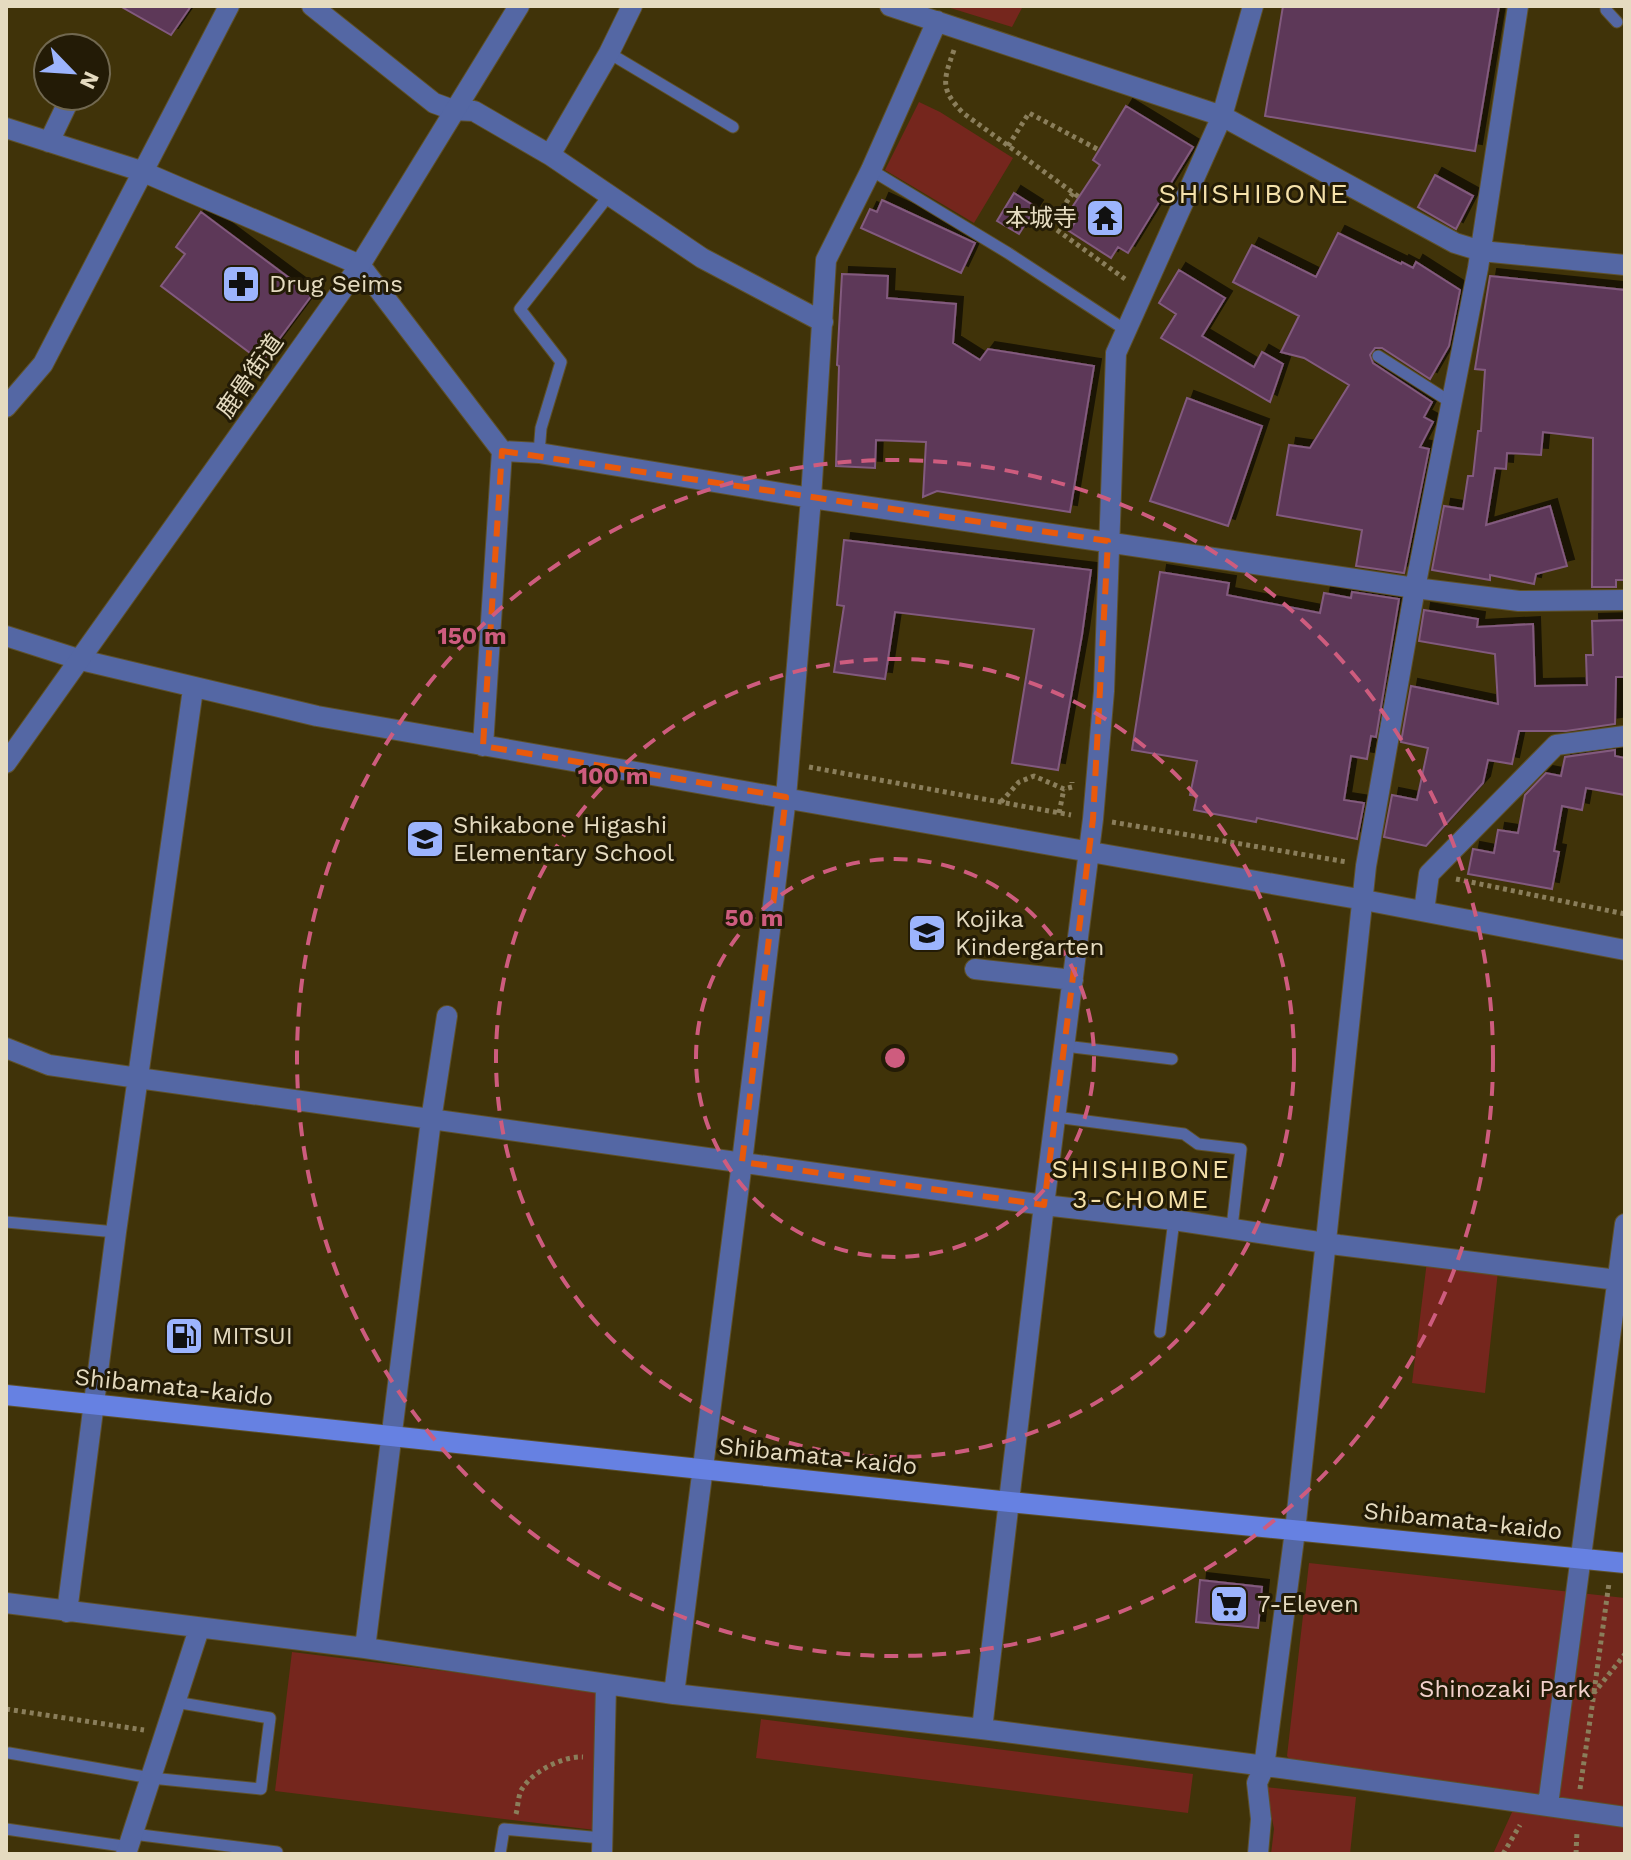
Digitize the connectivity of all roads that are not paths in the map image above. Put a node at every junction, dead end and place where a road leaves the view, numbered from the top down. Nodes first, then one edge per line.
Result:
1 (229, 6) edge
2 (312, 6) edge
3 (519, 6) edge
4 (632, 6) edge
5 (890, 6) edge
6 (1253, 6) edge
7 (1518, 6) edge
8 (1606, 6) edge
9 (937, 21) junction
10 (1617, 22) dead end
11 (609, 53) junction
12 (453, 110) junction
13 (63, 112) edge
14 (1222, 116) junction
15 (733, 127) dead end
16 (6, 128) edge
17 (49, 142) junction
18 (550, 155) junction
19 (871, 170) junction
20 (141, 171) junction
21 (610, 194) junction
22 (1481, 251) junction
23 (360, 265) junction
24 (1625, 265) edge
25 (823, 322) junction
26 (1127, 331) junction
27 (1378, 356) dead end
28 (1452, 403) junction
29 (6, 407) edge
30 (502, 451) junction
31 (539, 453) junction
32 (811, 498) junction
33 (1108, 541) junction
34 (1415, 588) junction
35 (1625, 600) edge
36 (6, 636) edge
37 (81, 660) junction
38 (193, 689) junction
39 (1625, 736) edge
40 (483, 746) junction
41 (6, 763) edge
42 (786, 797) junction
43 (1089, 852) junction
44 (1364, 900) junction
45 (1424, 911) junction
46 (1625, 950) edge
47 (975, 969) dead end
48 (1073, 980) junction
49 (447, 1016) dead end
50 (1065, 1046) junction
51 (6, 1048) edge
52 (1172, 1059) dead end
53 (138, 1078) junction
54 (1056, 1117) junction
55 (431, 1120) junction
56 (742, 1162) junction
57 (1044, 1205) junction
58 (1174, 1220) junction
59 (6, 1222) edge
60 (1625, 1224) edge
61 (1232, 1227) junction
62 (116, 1232) junction
63 (1325, 1242) junction
64 (1622, 1281) edge
65 (1160, 1332) dead end
66 (6, 1395) edge
67 (95, 1404) junction
68 (392, 1437) junction
69 (702, 1470) junction
70 (1010, 1502) junction
71 (1295, 1531) junction
72 (1581, 1558) junction
73 (1625, 1563) edge
74 (6, 1603) edge
75 (67, 1612) junction
76 (199, 1629) junction
77 (365, 1648) junction
78 (606, 1685) junction
79 (674, 1694) junction
80 (175, 1702) junction
81 (982, 1729) junction
82 (9, 1753) dead end
83 (1264, 1767) junction
84 (151, 1778) junction
85 (1541, 1804) junction
86 (1625, 1817) edge
87 (6, 1829) edge
88 (129, 1845) edge
89 (604, 1850) edge
90 (277, 1852) edge
91 (500, 1854) edge
92 (1258, 1854) edge

1 - 20 street
2 - 12 street
3 - 12 street, 鹿骨街道
4 - 11 street
5 - 9 street
6 - 14 street
7 - 22 street
8 - 10 lane
9 - 14 street
9 - 19 street
11 - 15 lane
11 - 18 street
12 - 18 street
12 - 23 street, 鹿骨街道
13 - 17 street
14 - 22 street
14 - 26 street
16 - 17 street
17 - 20 street
18 - 21 street
19 - 25 street
19 - 26 lane
20 - 23 street
20 - 29 street
21 - 25 street
21 - 31 lane
22 - 24 street
22 - 28 street
23 - 30 street
23 - 37 street, 鹿骨街道
25 - 32 street
26 - 33 street
27 - 28 lane
28 - 34 street
30 - 31 street
30 - 40 street
31 - 32 street
32 - 33 street
32 - 42 street
33 - 34 street
33 - 43 street
34 - 35 street
34 - 44 street
36 - 37 street
37 - 38 street
37 - 41 street, 鹿骨街道
38 - 40 street
38 - 53 street
39 - 45 street
40 - 42 street
42 - 43 street
42 - 56 street
43 - 44 street
43 - 48 street
44 - 45 street
44 - 63 street
45 - 46 street
47 - 48 street
48 - 50 street
49 - 55 street
50 - 52 lane
50 - 54 street
51 - 53 street
53 - 55 street
53 - 62 street
54 - 57 street
54 - 61 lane
55 - 56 street
55 - 68 street
56 - 57 street
56 - 69 street
57 - 58 street
57 - 70 street
58 - 61 street
58 - 65 lane
59 - 62 lane
60 - 64 street
61 - 63 street
62 - 67 street
63 - 64 street
63 - 71 street
64 - 72 street
66 - 67 main road, Shibamata-kaido
67 - 68 main road, Shibamata-kaido
67 - 75 street
68 - 69 main road, Shibamata-kaido
68 - 77 street
69 - 70 main road, Shibamata-kaido
69 - 79 street
70 - 71 main road, Shibamata-kaido
70 - 81 street
71 - 72 main road, Shibamata-kaido
71 - 83 street
72 - 73 main road, Shibamata-kaido
72 - 85 street
74 - 75 street
75 - 76 street
76 - 77 street
76 - 80 street
77 - 78 street
78 - 79 street
78 - 89 street
79 - 81 street
80 - 84 street
80 - 84 lane
81 - 83 street
82 - 84 lane
83 - 85 street
83 - 92 street
84 - 88 street
85 - 86 street
87 - 88 lane
88 - 90 lane
89 - 91 lane

